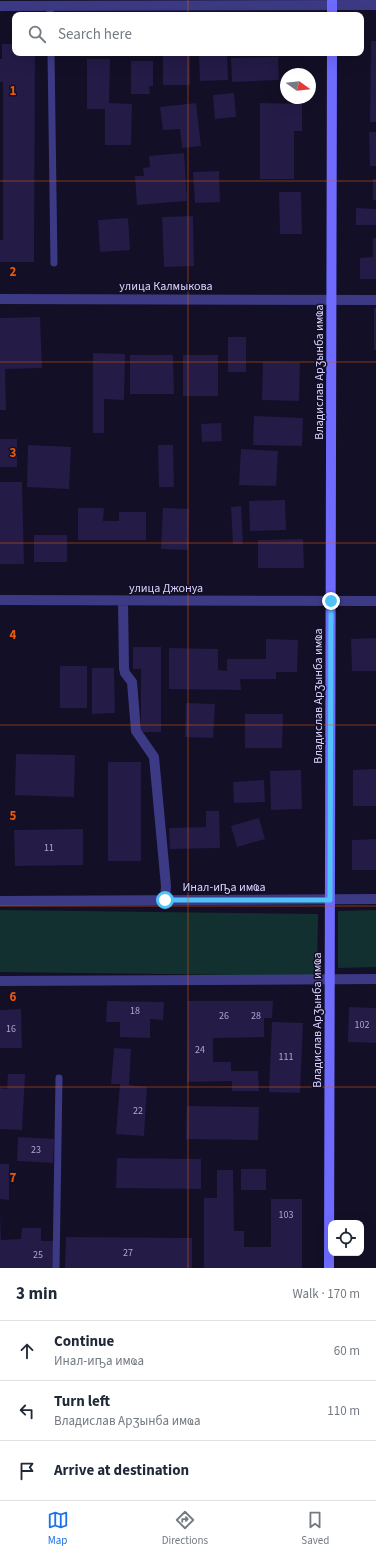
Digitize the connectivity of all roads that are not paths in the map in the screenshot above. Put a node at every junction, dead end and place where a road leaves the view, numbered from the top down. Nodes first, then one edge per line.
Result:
1 (376, 5) edge
2 (0, 6) edge
3 (332, 7) edge
4 (50, 11) edge
5 (51, 56) edge
6 (332, 56) edge
7 (54, 263) dead end
8 (0, 299) edge
9 (332, 299) junction
10 (376, 300) edge
11 (0, 600) edge
12 (123, 601) junction
13 (331, 601) junction
14 (376, 601) edge
15 (376, 899) edge
16 (165, 900) junction
17 (330, 900) junction
18 (0, 901) edge
19 (376, 979) edge
20 (330, 980) junction
21 (0, 981) edge
22 (59, 1078) dead end
23 (56, 1268) edge
24 (330, 1268) edge

1 - 3 street
2 - 4 street
3 - 4 street
5 - 7 lane
6 - 9 main road, Владислав Арӡынба имҩа
8 - 9 street, улица Калмыкова
9 - 10 street, улица Калмыкова
9 - 13 main road, Владислав Арӡынба имҩа
11 - 12 street, улица Джонуа
12 - 13 street, улица Джонуа
12 - 16 street
13 - 14 street, улица Джонуа
13 - 17 main road, Владислав Арӡынба имҩа
15 - 17 street, Инал-иҧа имҩа
16 - 17 street, Инал-иҧа имҩа
16 - 18 street, Инал-иҧа имҩа
17 - 20 main road, Владислав Арӡынба имҩа
19 - 20 street
20 - 21 street
20 - 24 main road, Владислав Арӡынба имҩа
22 - 23 lane

